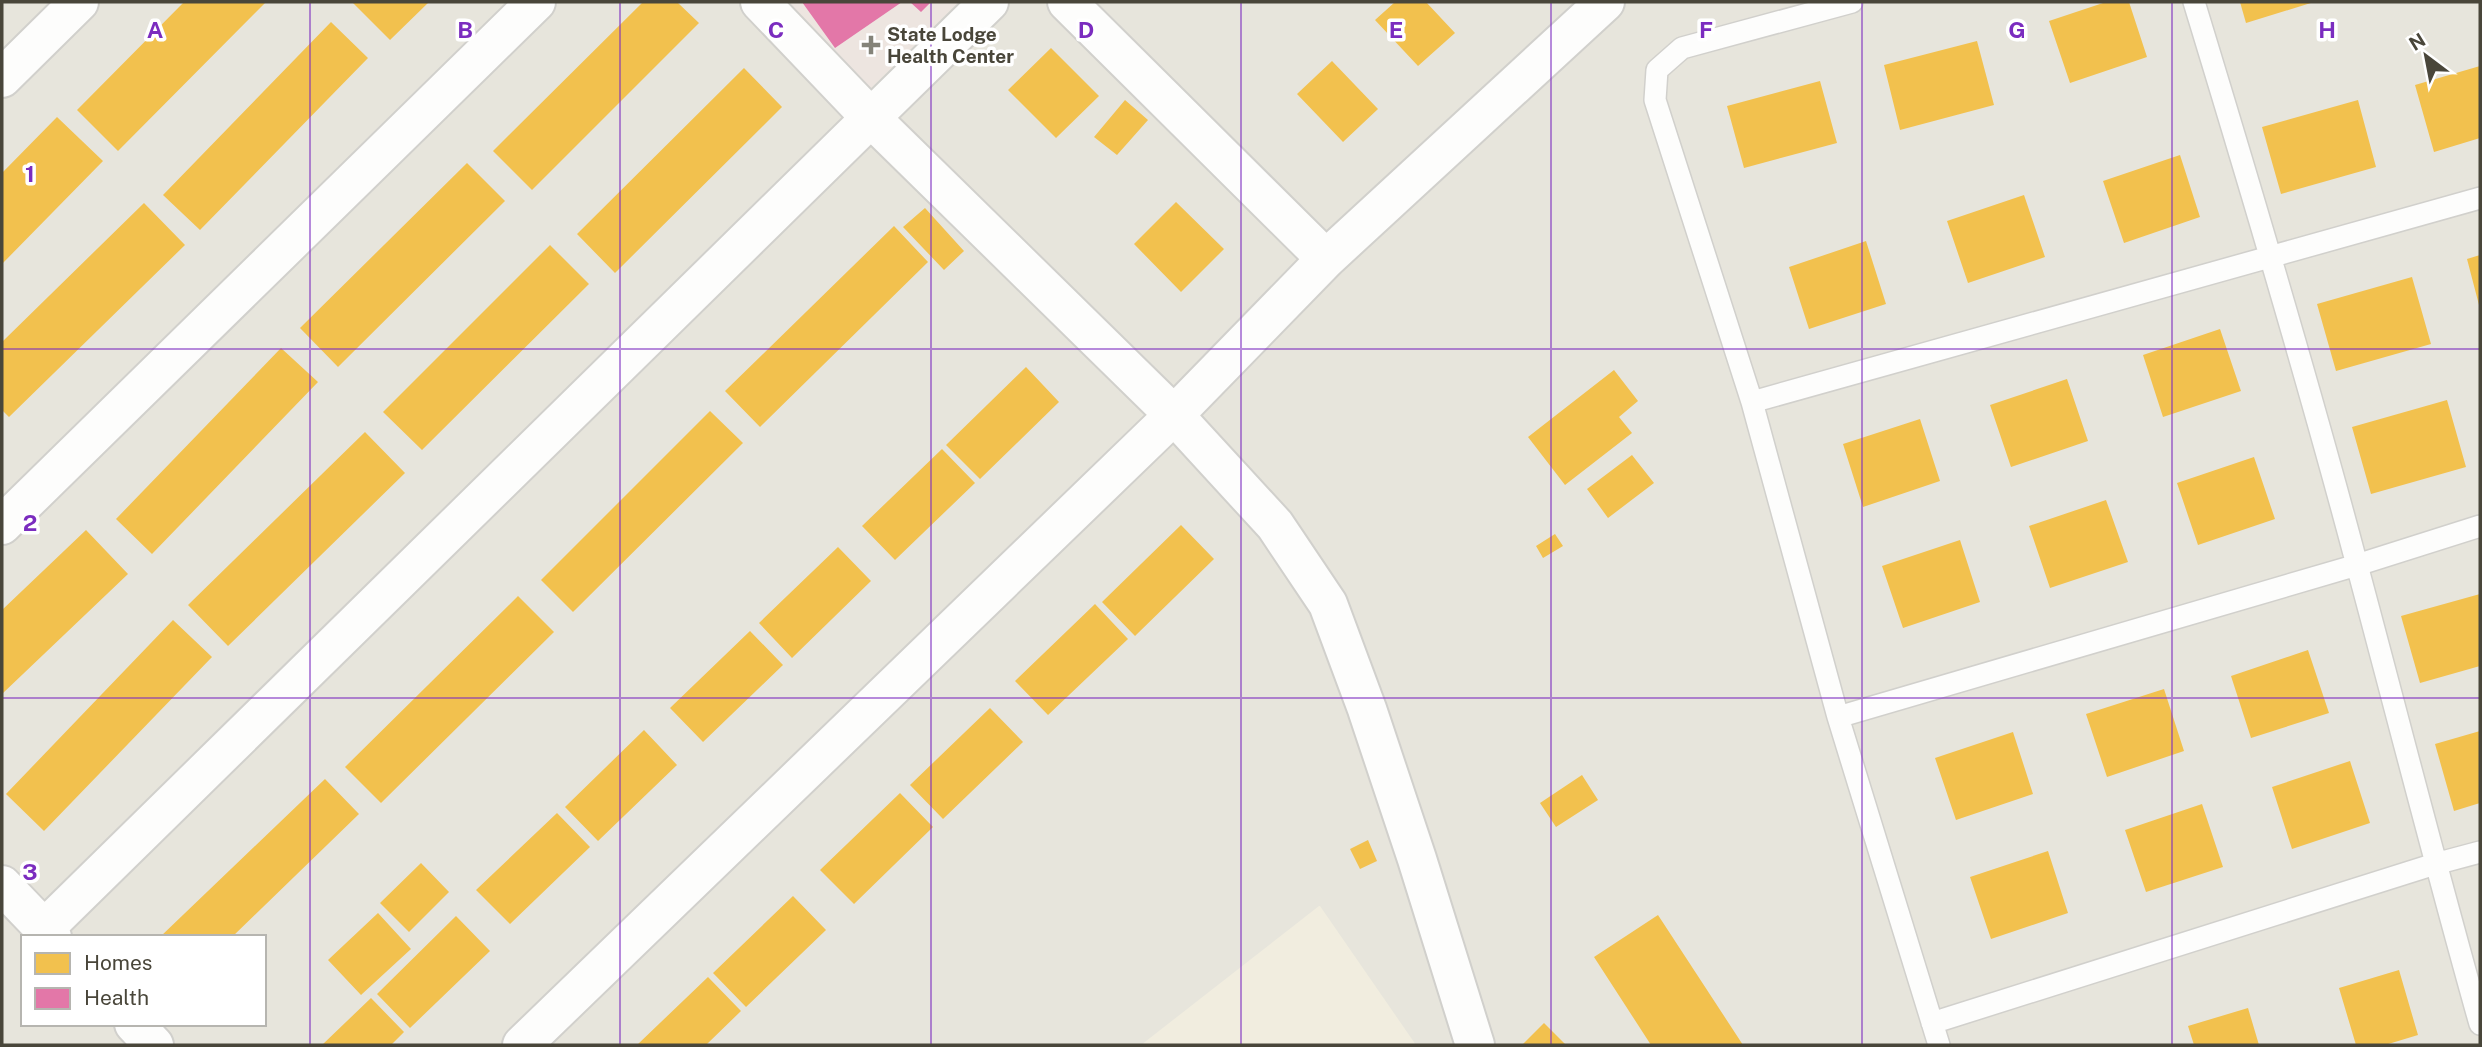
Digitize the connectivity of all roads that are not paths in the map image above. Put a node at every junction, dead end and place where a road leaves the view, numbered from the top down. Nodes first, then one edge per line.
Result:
1 (79, 2) edge
2 (536, 2) edge
3 (760, 2) edge
4 (989, 2) edge
5 (1067, 2) edge
6 (1605, 2) edge
7 (1852, 2) edge
8 (2194, 2) edge
9 (2, 78) edge
10 (871, 118) junction
11 (2480, 198) edge
12 (2271, 256) junction
13 (1326, 259) junction
14 (1752, 402) junction
15 (1174, 415) junction
16 (2, 525) edge
17 (2480, 526) edge
18 (2357, 565) junction
19 (1839, 717) junction
20 (2480, 852) edge
21 (2435, 864) junction
22 (2, 885) edge
23 (48, 933) edge
24 (1932, 1023) junction
25 (2480, 1024) edge
26 (136, 1026) edge
27 (154, 1045) edge
28 (522, 1045) edge
29 (1475, 1045) edge
30 (1939, 1045) edge

1 - 9 street
2 - 16 street
3 - 10 street
4 - 10 street
5 - 13 street
6 - 13 street
7 - 14 lane
8 - 12 lane
10 - 15 street
10 - 23 street
11 - 12 lane
12 - 14 lane
12 - 18 lane
13 - 15 street
14 - 19 lane
15 - 28 street
15 - 29 street
17 - 18 lane
18 - 19 lane
18 - 21 lane
19 - 24 lane
20 - 21 lane
21 - 24 lane
21 - 25 lane
22 - 23 street
24 - 30 lane
26 - 27 street

